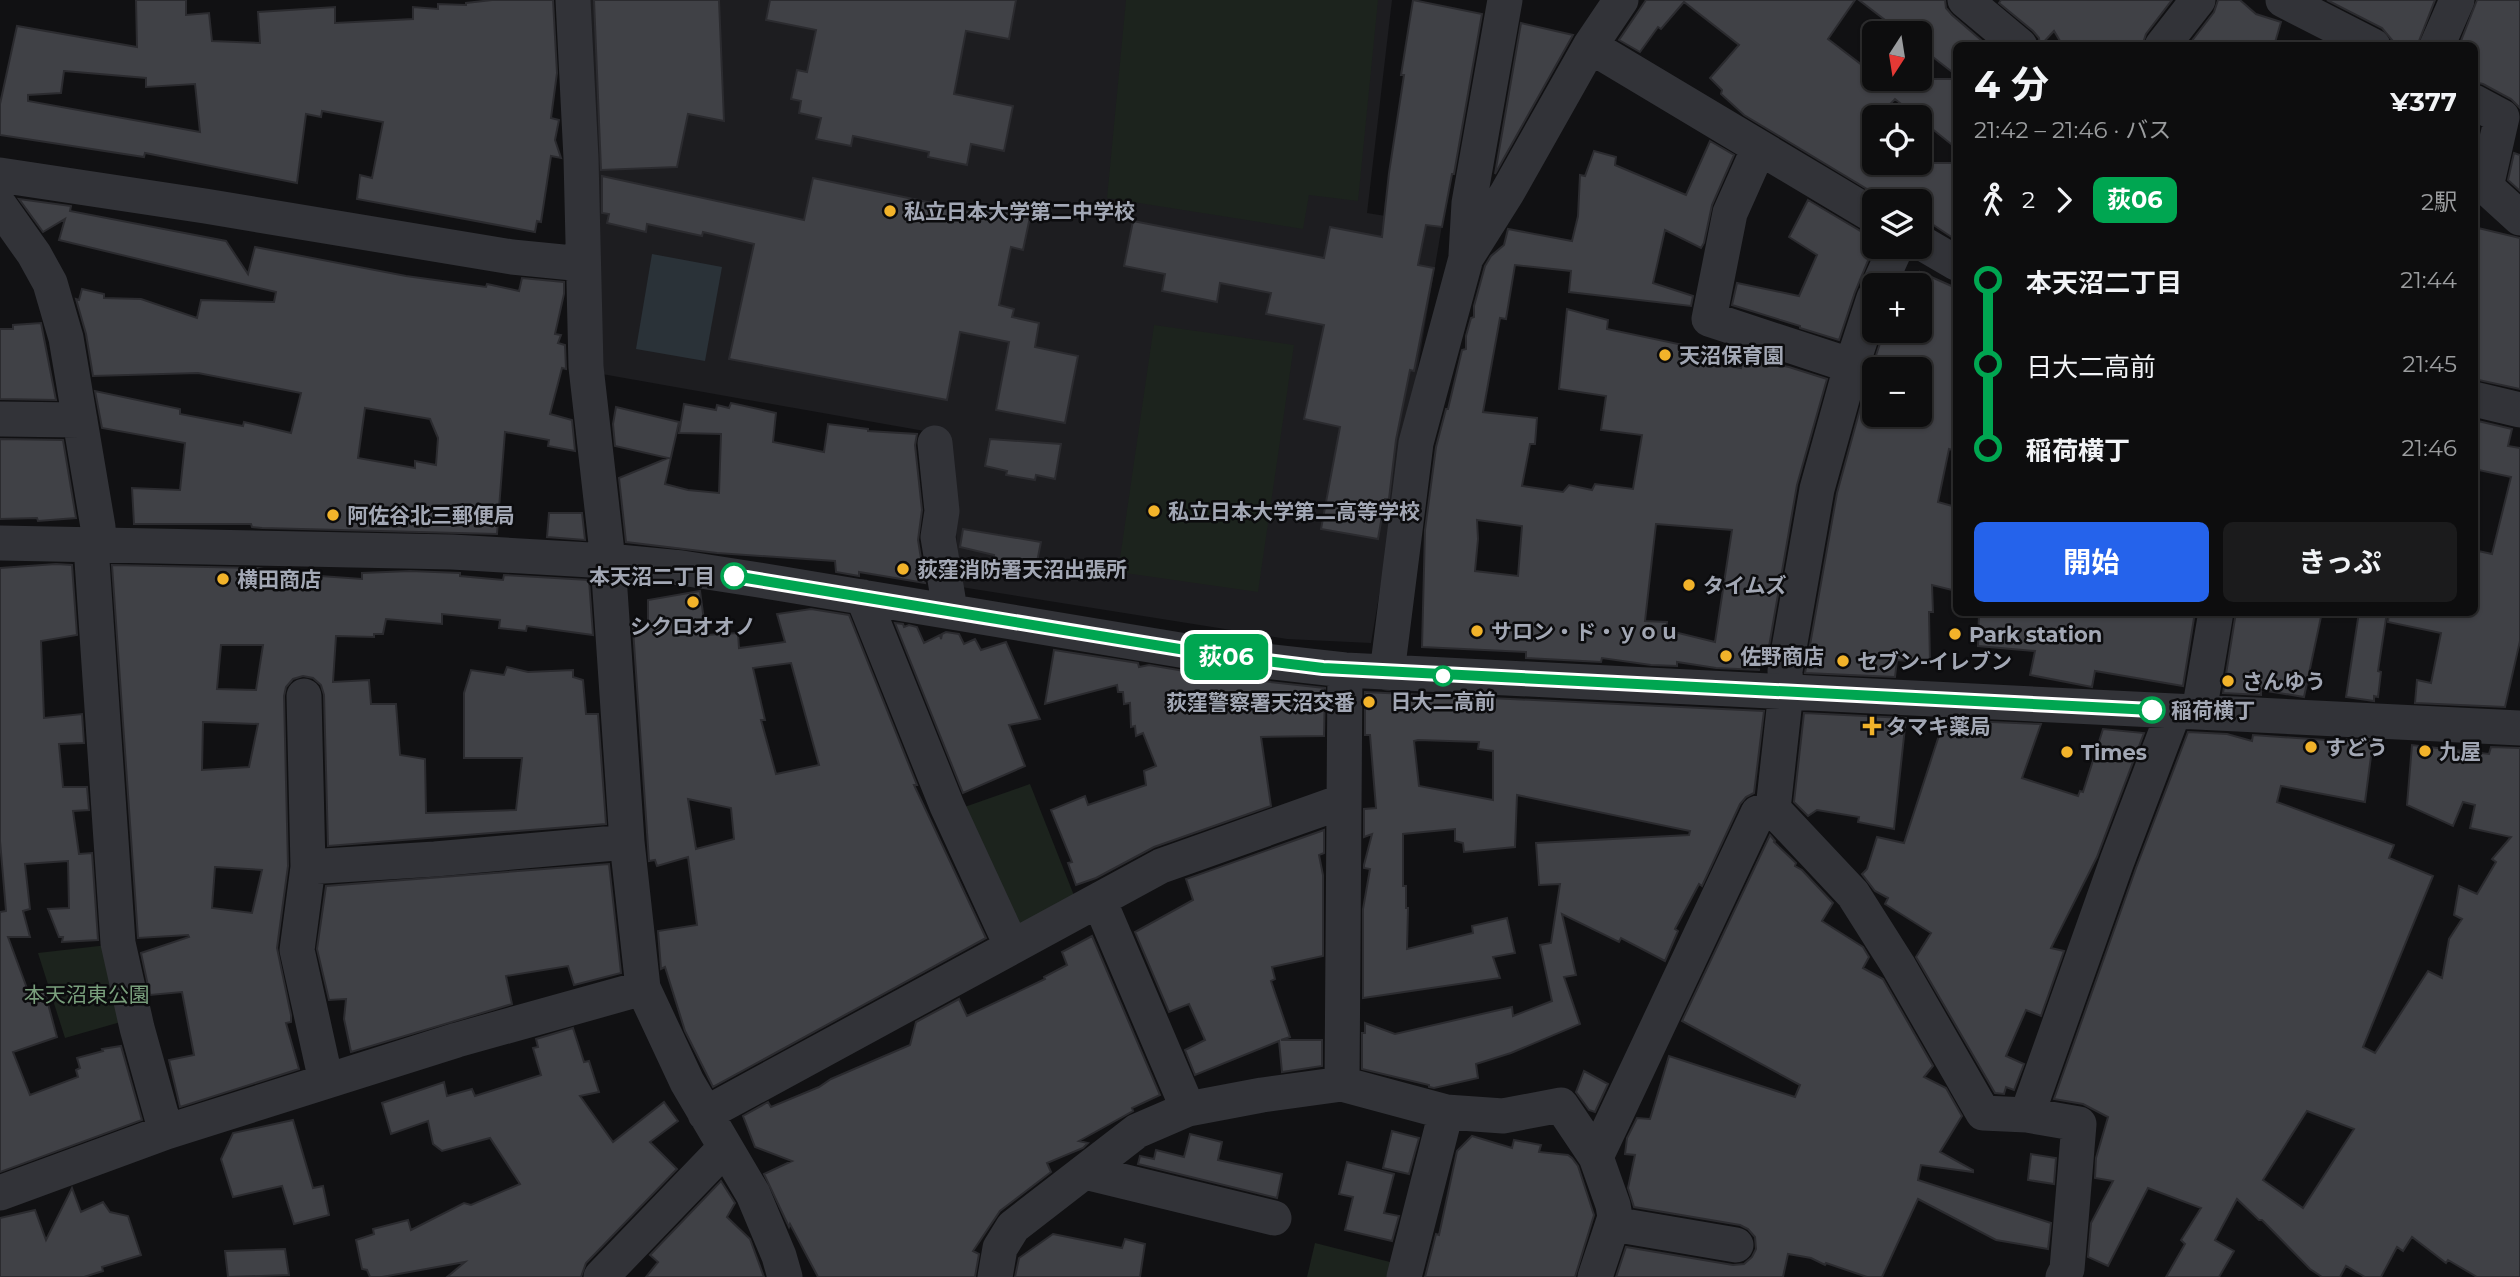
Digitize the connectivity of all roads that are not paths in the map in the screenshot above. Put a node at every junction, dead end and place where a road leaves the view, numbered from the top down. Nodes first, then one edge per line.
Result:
1 (573, 0) edge
2 (1505, 0) edge
3 (1620, 0) edge
4 (1965, 0) edge
5 (2198, 0) edge
6 (2283, 0) edge
7 (2457, 0) edge
8 (2015, 42) edge
9 (2165, 42) edge
10 (2365, 42) edge
11 (2439, 42) edge
12 (1590, 46) junction
13 (2478, 104) edge
14 (1759, 148) junction
15 (0, 175) edge
16 (0, 206) edge
17 (1862, 209) edge
18 (2520, 218) edge
19 (1932, 249) edge
20 (1466, 258) junction
21 (1953, 261) edge
22 (583, 264) junction
23 (1862, 335) edge
24 (1852, 366) junction
25 (2478, 400) edge
26 (2520, 410) edge
27 (0, 419) edge
28 (80, 420) junction
29 (935, 443) dead end
30 (0, 543) edge
31 (94, 545) junction
32 (608, 561) junction
33 (863, 597) junction
34 (950, 610) junction
35 (2215, 616) edge
36 (1345, 670) junction
37 (1387, 673) junction
38 (1786, 691) junction
39 (304, 696) dead end
40 (2187, 712) junction
41 (2518, 718) edge
42 (1344, 802) junction
43 (1773, 809) junction
44 (627, 842) junction
45 (308, 867) junction
46 (1099, 900) junction
47 (1012, 947) junction
48 (643, 988) junction
49 (326, 1081) junction
50 (1342, 1084) junction
51 (1188, 1109) junction
52 (1446, 1112) junction
53 (705, 1114) junction
54 (2027, 1115) junction
55 (166, 1132) junction
56 (725, 1148) junction
57 (1596, 1157) junction
58 (1085, 1172) junction
59 (0, 1193) edge
60 (1274, 1218) dead end
61 (1613, 1224) junction
62 (1736, 1245) dead end
63 (2072, 1274) edge
64 (601, 1277) edge
65 (785, 1277) edge
66 (995, 1277) edge
67 (1404, 1277) edge
68 (1595, 1277) edge

1 - 22 street
2 - 20 street
3 - 12 street
4 - 8 street
5 - 9 street
6 - 10 street
7 - 11 street
12 - 14 street
12 - 20 street
13 - 18 street
14 - 17 street
14 - 24 street
15 - 22 street
16 - 28 street
19 - 21 street
20 - 37 street
22 - 32 street
23 - 24 street
24 - 38 street
25 - 26 street
27 - 28 street
28 - 31 street
29 - 34 street
30 - 31 street
31 - 32 street
31 - 55 street
32 - 33 street
32 - 44 street
33 - 34 street
33 - 47 street
34 - 36 street
35 - 40 street
36 - 37 street
36 - 42 street
37 - 38 street
38 - 40 street
38 - 43 street
39 - 45 street
40 - 41 street
40 - 54 street
42 - 46 street
42 - 50 street
43 - 54 street
43 - 57 street
44 - 45 street
44 - 48 street
45 - 49 street
46 - 47 street
46 - 51 street
47 - 53 street
48 - 49 street
48 - 53 street
49 - 55 street
50 - 51 street
50 - 52 street
51 - 58 street
52 - 57 street
52 - 67 street
53 - 56 street
54 - 63 street
55 - 59 street
56 - 64 street
56 - 65 street
57 - 61 street
58 - 60 street
58 - 66 street
61 - 62 street
61 - 68 street

